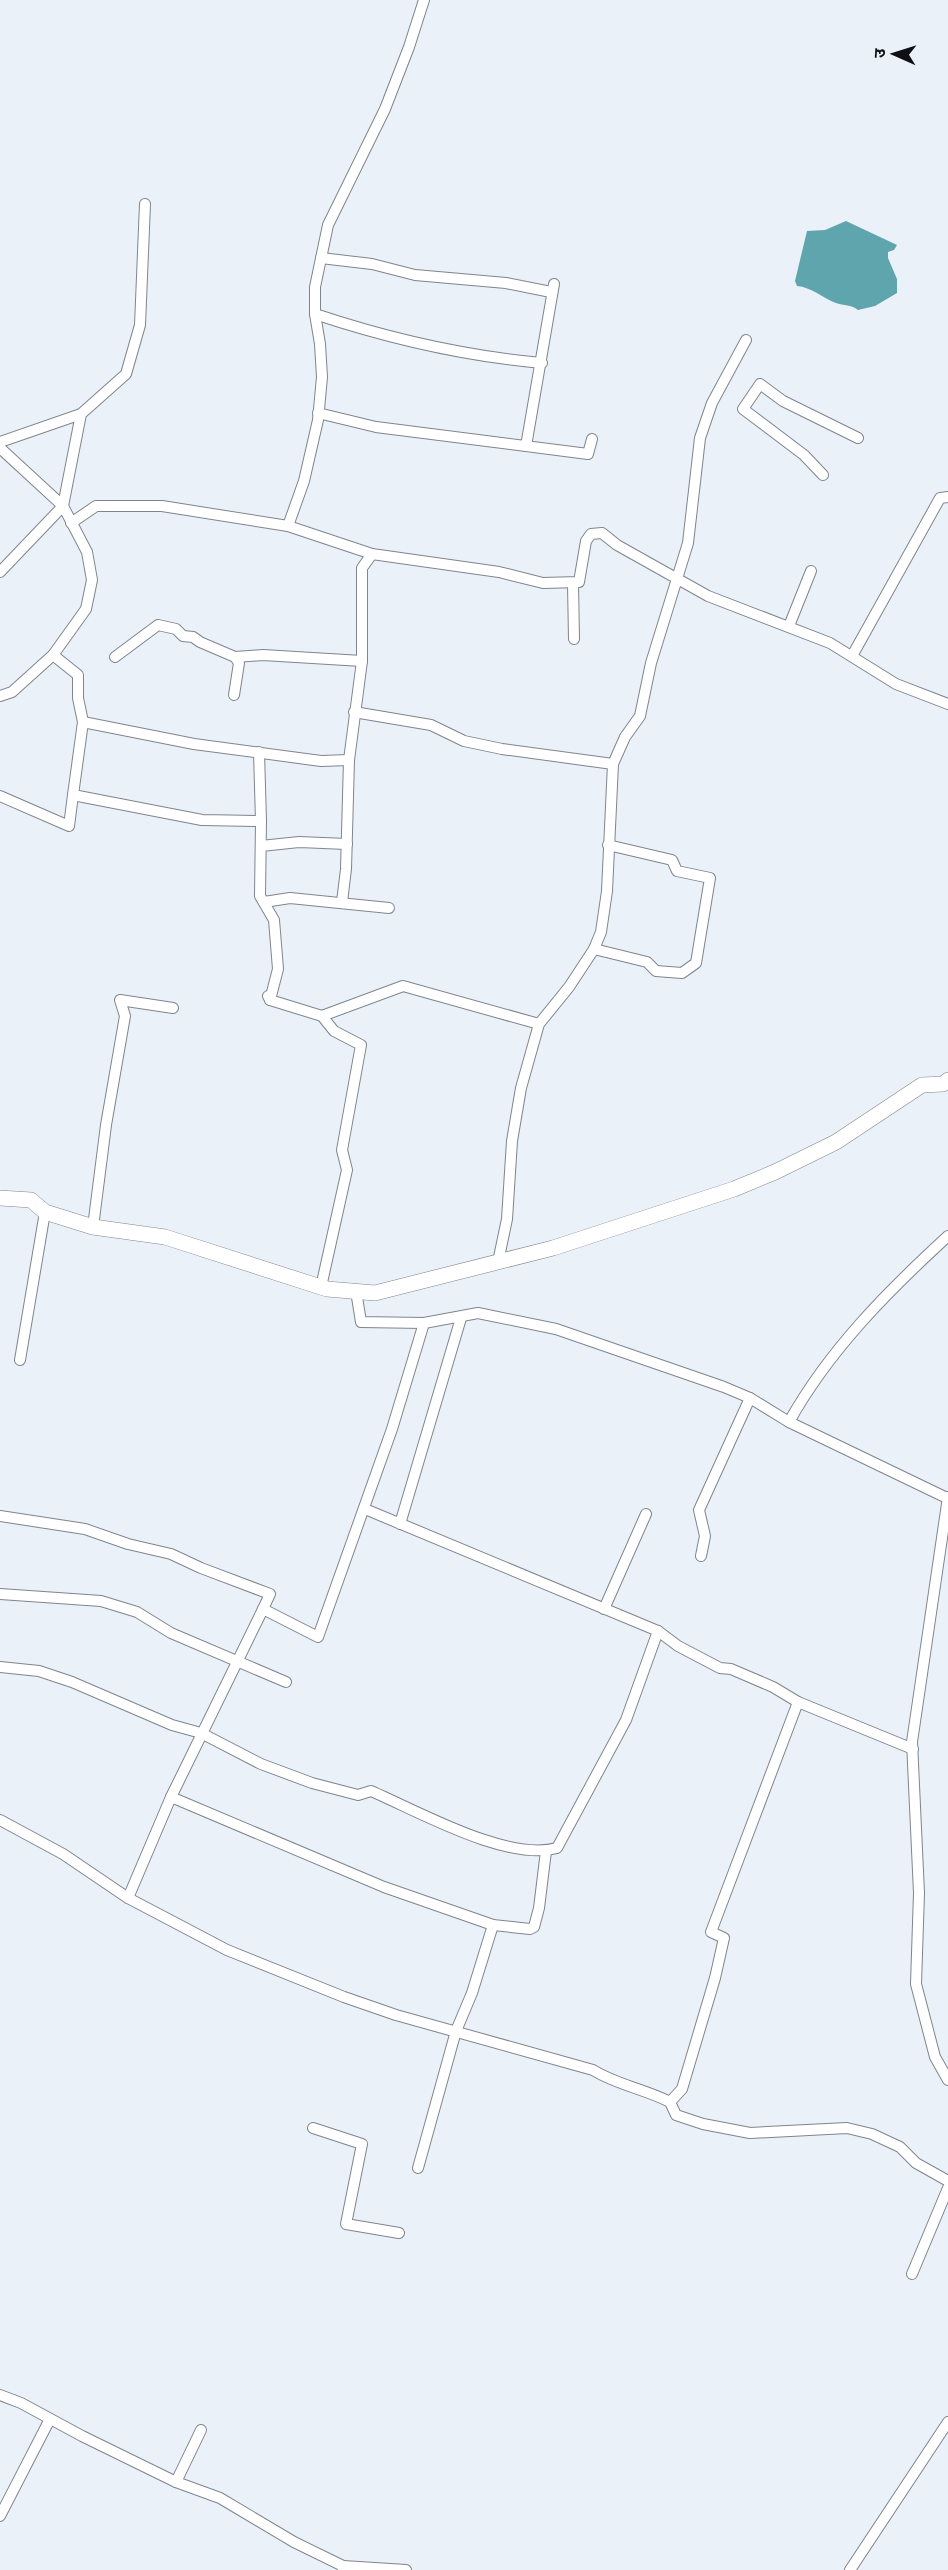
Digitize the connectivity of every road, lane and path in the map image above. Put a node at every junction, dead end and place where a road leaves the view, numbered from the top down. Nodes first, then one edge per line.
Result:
1 (424, 0) edge
2 (145, 204) dead end
3 (321, 258) junction
4 (315, 314) junction
5 (746, 340) dead end
6 (542, 363) junction
7 (318, 413) junction
8 (81, 414) junction
9 (858, 438) dead end
10 (592, 439) dead end
11 (0, 442) edge
12 (526, 446) junction
13 (0, 448) edge
14 (823, 475) dead end
15 (948, 497) edge
16 (63, 506) junction
17 (71, 523) junction
18 (288, 526) junction
19 (372, 554) junction
20 (811, 571) dead end
21 (0, 572) edge
22 (676, 576) junction
23 (573, 584) junction
24 (789, 626) junction
25 (574, 639) dead end
26 (53, 655) junction
27 (115, 657) dead end
28 (235, 657) junction
29 (852, 657) junction
30 (362, 661) junction
31 (234, 695) dead end
32 (0, 696) edge
33 (948, 704) edge
34 (354, 712) junction
35 (83, 722) junction
36 (259, 752) junction
37 (349, 760) junction
38 (614, 764) junction
39 (73, 795) junction
40 (0, 796) edge
41 (261, 821) junction
42 (347, 844) junction
43 (608, 845) junction
44 (261, 846) junction
45 (264, 902) junction
46 (342, 902) junction
47 (389, 908) dead end
48 (594, 949) junction
49 (173, 1008) dead end
50 (322, 1016) junction
51 (539, 1024) junction
52 (948, 1080) edge
53 (0, 1198) edge
54 (45, 1212) junction
55 (93, 1227) junction
56 (948, 1236) edge
57 (498, 1262) junction
58 (321, 1287) junction
59 (356, 1291) junction
60 (461, 1318) junction
61 (423, 1323) junction
62 (20, 1360) dead end
63 (750, 1398) junction
64 (789, 1422) junction
65 (947, 1503) edge
66 (365, 1509) junction
67 (646, 1514) dead end
68 (0, 1516) edge
69 (400, 1524) junction
70 (701, 1556) dead end
71 (0, 1594) edge
72 (263, 1609) junction
73 (604, 1609) junction
74 (658, 1631) junction
75 (238, 1660) junction
76 (0, 1667) edge
77 (286, 1682) dead end
78 (798, 1702) junction
79 (201, 1733) junction
80 (912, 1749) junction
81 (171, 1797) junction
82 (0, 1820) edge
83 (546, 1851) junction
84 (129, 1898) junction
85 (493, 1925) junction
86 (456, 2031) junction
87 (948, 2080) edge
88 (670, 2102) junction
89 (314, 2128) dead end
90 (418, 2168) dead end
91 (948, 2181) edge
92 (948, 2188) edge
93 (399, 2233) dead end
94 (912, 2274) dead end
95 (0, 2395) edge
96 (50, 2419) junction
97 (948, 2422) edge
98 (201, 2430) dead end
99 (176, 2482) junction
100 (0, 2516) edge
101 (343, 2568) edge
102 (406, 2570) edge
103 (850, 2570) edge

1 - 3 street
2 - 8 street
3 - 4 street
3 - 6 street
4 - 6 street
4 - 7 street
5 - 22 street
6 - 12 street
7 - 12 street
7 - 18 street
8 - 11 street
8 - 16 street
9 - 14 street
10 - 12 street
13 - 16 street
15 - 29 street
16 - 17 street
16 - 21 street
17 - 18 street
17 - 26 street
18 - 19 street
19 - 23 street
19 - 30 street
20 - 24 street
22 - 23 street
22 - 24 street
22 - 38 street
23 - 25 street
24 - 29 street
26 - 32 street
26 - 35 street
27 - 28 street
28 - 30 street
28 - 31 street
29 - 33 street
30 - 34 street
34 - 37 street
34 - 38 street
35 - 36 street
35 - 39 street
36 - 37 street
36 - 41 street
37 - 42 street
38 - 43 street
39 - 40 street
39 - 41 street
41 - 44 street
42 - 44 street
42 - 46 street
43 - 48 street
43 - 48 street
44 - 45 street
45 - 46 street
45 - 50 street
46 - 47 street
48 - 51 street
49 - 55 street
50 - 51 street
50 - 58 street
51 - 57 street
52 - 57 street
53 - 54 street
54 - 55 street
54 - 62 street
55 - 58 street
56 - 64 street
57 - 59 street
58 - 59 street
59 - 61 street
60 - 61 street
60 - 63 street
60 - 69 street
61 - 66 street
63 - 64 street
63 - 70 street
64 - 65 street
65 - 80 street
66 - 69 street
66 - 72 street
67 - 73 street
68 - 72 street
69 - 73 street
71 - 75 street
72 - 75 street
73 - 74 street
74 - 78 street
74 - 83 street
75 - 77 street
75 - 79 street
76 - 79 street
78 - 80 street
78 - 88 street
79 - 81 street
79 - 83 street
80 - 87 street
81 - 84 street
81 - 85 street
82 - 84 street
83 - 85 street
84 - 86 street
85 - 86 street
86 - 88 street
86 - 90 street
88 - 91 street
89 - 93 street
92 - 94 street
95 - 96 street
96 - 99 street
96 - 100 street
97 - 103 street
98 - 99 street
99 - 101 street
101 - 102 street

